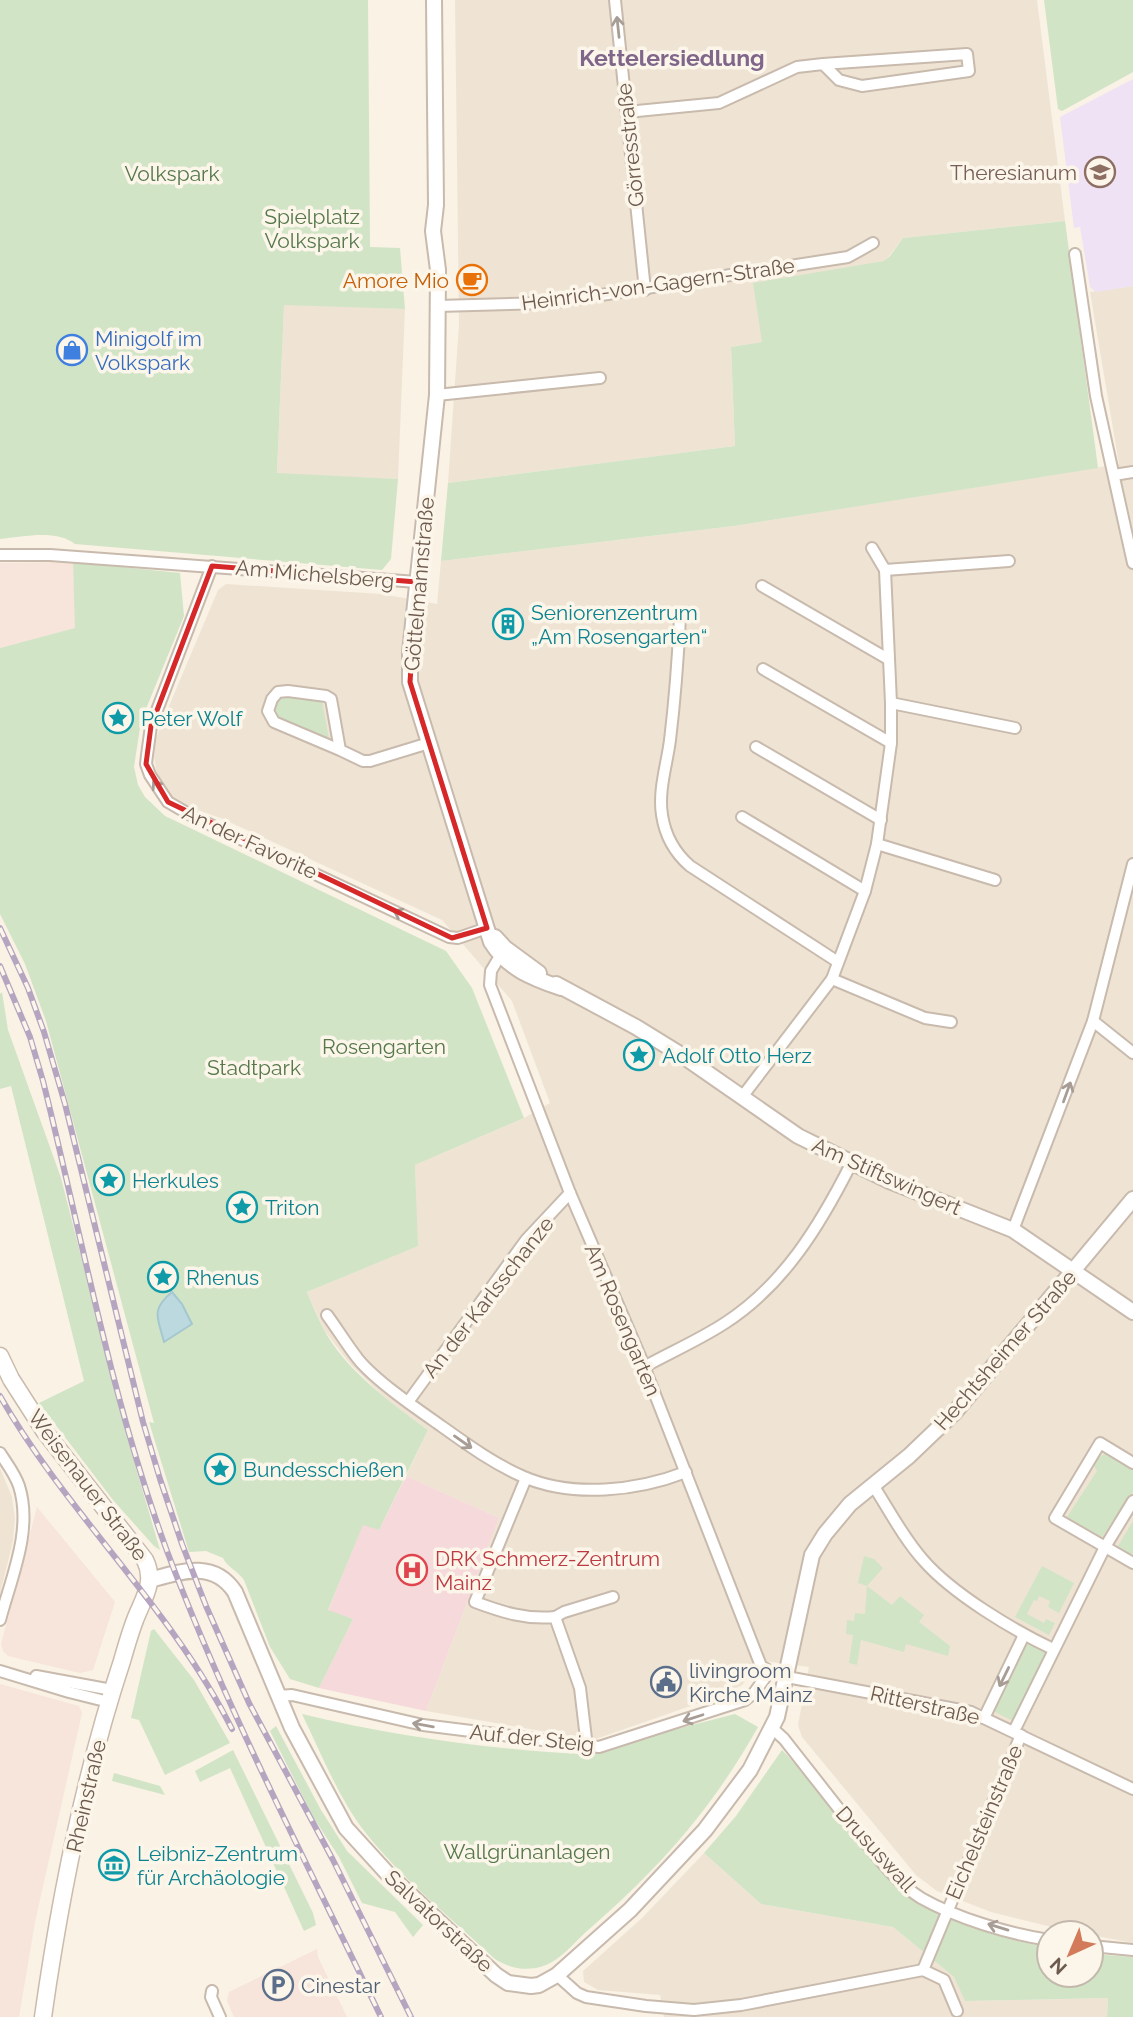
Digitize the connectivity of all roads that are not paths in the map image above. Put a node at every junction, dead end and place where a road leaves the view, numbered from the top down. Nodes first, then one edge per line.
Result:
1 (434, 0) edge
2 (615, 0) edge
3 (823, 64) junction
4 (627, 113) junction
5 (873, 243) dead end
6 (1075, 254) dead end
7 (645, 290) junction
8 (439, 306) junction
9 (600, 378) dead end
10 (437, 395) junction
11 (1133, 472) edge
12 (1114, 475) junction
13 (872, 548) dead end
14 (0, 555) edge
15 (1009, 561) dead end
16 (1133, 563) edge
17 (212, 566) junction
18 (885, 569) junction
19 (417, 582) junction
20 (762, 586) dead end
21 (680, 617) dead end
22 (888, 659) junction
23 (763, 669) dead end
24 (891, 704) junction
25 (1015, 728) dead end
26 (429, 743) junction
27 (891, 743) junction
28 (756, 747) dead end
29 (340, 750) junction
30 (742, 817) dead end
31 (881, 820) junction
32 (877, 844) junction
33 (1133, 863) edge
34 (995, 880) dead end
35 (864, 891) junction
36 (487, 928) junction
37 (502, 952) junction
38 (838, 961) junction
39 (832, 979) junction
40 (1093, 1021) junction
41 (951, 1022) dead end
42 (1133, 1053) edge
43 (742, 1097) junction
44 (850, 1164) junction
45 (570, 1193) junction
46 (1133, 1199) edge
47 (1013, 1230) junction
48 (1073, 1271) junction
49 (1133, 1312) edge
50 (327, 1315) dead end
51 (0, 1356) edge
52 (644, 1367) junction
53 (408, 1402) junction
54 (0, 1453) edge
55 (1133, 1463) edge
56 (686, 1472) junction
57 (526, 1478) junction
58 (873, 1485) junction
59 (1133, 1501) edge
60 (1105, 1547) junction
61 (1133, 1563) edge
62 (150, 1580) junction
63 (613, 1597) dead end
64 (555, 1618) junction
65 (0, 1620) edge
66 (1024, 1635) junction
67 (1053, 1649) junction
68 (1, 1671) edge
69 (769, 1672) junction
70 (787, 1677) junction
71 (111, 1696) junction
72 (278, 1696) junction
73 (984, 1718) junction
74 (772, 1728) junction
75 (1017, 1733) junction
76 (587, 1746) junction
77 (1133, 1789) edge
78 (948, 1910) junction
79 (1035, 1936) edge
80 (1105, 1947) edge
81 (1133, 1950) edge
82 (923, 1969) junction
83 (557, 1975) junction
84 (212, 1991) dead end
85 (957, 2011) dead end
86 (43, 2017) edge
87 (220, 2017) edge

1 - 8 street, Göttelmannstraße
4 -> 2 street, Görresstraße
3 - 3 street
3 - 4 street
4 - 7 street, Görresstraße
5 - 7 street, Heinrich-von-Gagern-Straße
6 - 12 street
7 - 8 street, Heinrich-von-Gagern-Straße
8 - 10 street, Göttelmannstraße
9 - 10 street
10 - 19 street, Göttelmannstraße
11 - 12 street
12 - 16 street
13 - 18 street
14 - 17 street, Am Michelsberg
15 - 18 street
17 - 19 street, Am Michelsberg
36 -> 17 street, An der Favorite
18 - 22 street
19 - 26 street, Göttelmannstraße
20 - 22 street
21 - 38 street
22 - 24 street
23 - 27 street
24 - 25 street
24 - 27 street
26 - 29 street
26 - 36 street, Göttelmannstraße
27 - 31 street
28 - 31 street
29 - 29 street
30 - 35 street
31 - 32 street
32 - 34 street
32 - 35 street
33 - 40 street
35 - 38 street
36 - 37 street, Göttelmannstraße
37 - 43 street, Am Stiftswingert
37 - 45 street, Am Rosengarten
38 - 39 street
39 - 41 street
39 - 43 street
40 - 42 street
47 -> 40 street
43 - 44 street, Am Stiftswingert
44 - 47 street, Am Stiftswingert
44 - 52 street
45 - 52 street, Am Rosengarten
45 - 53 street, An der Karlsschanze
46 - 48 street, Hechtsheimer Straße
47 - 48 street, Am Stiftswingert
48 - 49 street, Am Stiftswingert
48 - 58 street, Hechtsheimer Straße
50 - 53 street
51 - 62 main road, Weisenauer Straße
52 - 56 street, Am Rosengarten
53 -> 57 street
54 - 65 street
55 - 60 street
56 - 57 street
56 - 69 street, Am Rosengarten
57 - 64 street
58 - 66 street
58 - 70 street, Hechtsheimer Straße
59 - 60 street, Eichelsteinstraße
60 - 61 street
60 - 67 street, Eichelsteinstraße
62 - 71 main road, Rheinstraße
62 - 72 street, Salvatorstraße
63 - 64 street
64 - 76 street
66 - 67 street
66 -> 73 street
67 - 75 street, Eichelsteinstraße
68 - 71 street
69 - 70 street
69 -> 76 street, Auf der Steig
70 - 73 street, Ritterstraße
70 - 74 street, Salvatorstraße
71 - 86 main road, Rheinstraße
76 -> 72 street, Auf der Steig
72 - 83 street, Salvatorstraße
73 - 75 street, Ritterstraße
74 - 78 street, Drususwall
74 - 83 street, Salvatorstraße
75 - 77 street, Ritterstraße
75 - 78 street, Eichelsteinstraße
79 -> 78 street, Drususwall
78 - 82 street, Eichelsteinstraße
80 - 81 street
82 - 83 street
82 - 85 street
84 - 87 street

